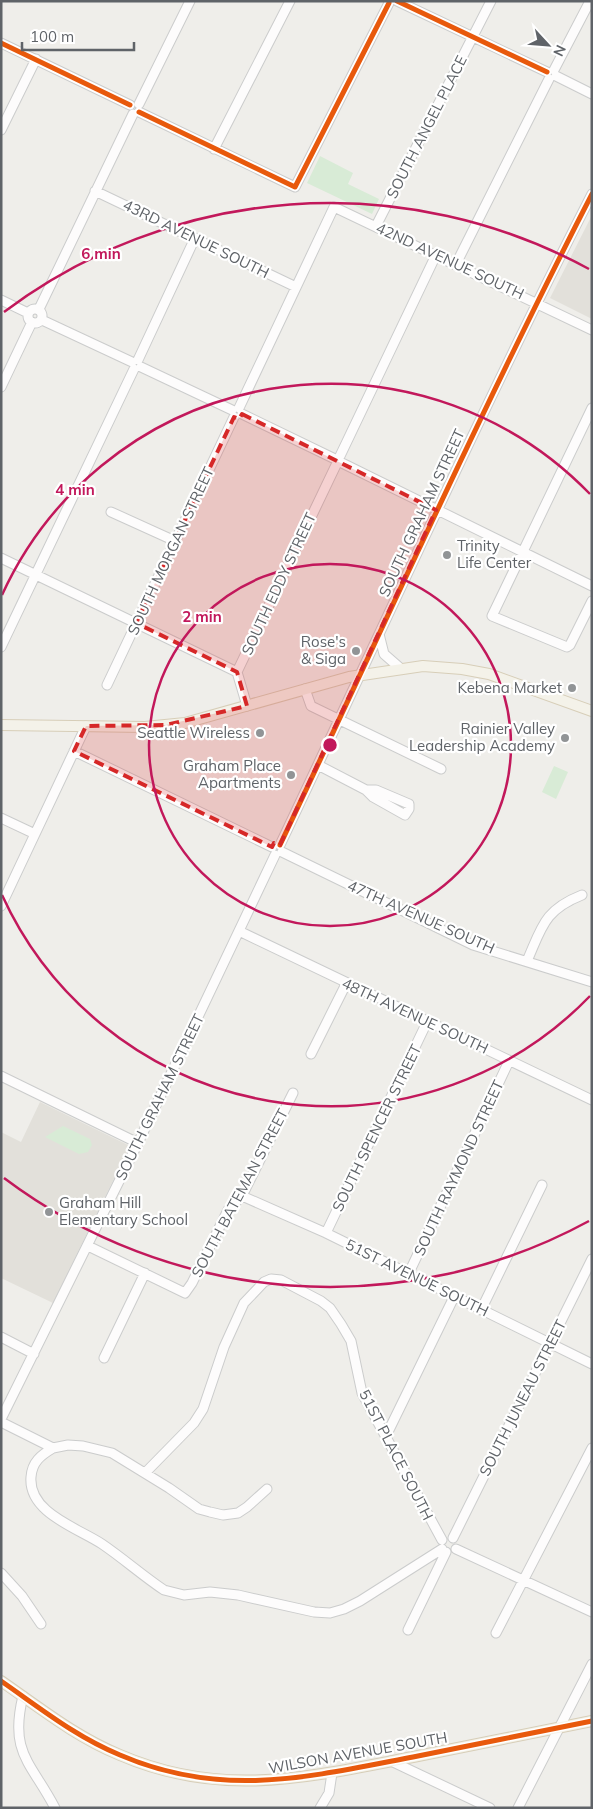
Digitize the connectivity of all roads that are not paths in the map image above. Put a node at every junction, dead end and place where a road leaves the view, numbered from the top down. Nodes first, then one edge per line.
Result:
1 (190, 1) edge
2 (290, 1) edge
3 (491, 1) edge
4 (590, 1) edge
5 (392, 2) edge
6 (472, 37) junction
7 (1, 43) edge
8 (36, 59) junction
9 (551, 74) junction
10 (592, 94) edge
11 (135, 109) junction
12 (1, 130) edge
13 (214, 149) junction
14 (95, 191) junction
15 (592, 194) edge
16 (334, 207) joint
17 (376, 226) junction
18 (195, 238) junction
19 (436, 255) junction
20 (456, 264) junction
21 (296, 287) junction
22 (1, 300) edge
23 (536, 302) junction
24 (39, 309) junction
25 (28, 313) junction
26 (37, 321) junction
27 (592, 330) edge
28 (136, 365) junction
29 (1, 387) edge
30 (592, 408) edge
31 (237, 412) junction
32 (338, 460) junction
33 (436, 510) junction
34 (111, 512) dead end
35 (175, 541) junction
36 (522, 552) junction
37 (1, 558) edge
38 (36, 575) junction
39 (592, 586) edge
40 (592, 600) edge
41 (136, 623) junction
42 (379, 634) junction
43 (1, 647) edge
44 (400, 668) junction
45 (237, 672) junction
46 (360, 675) junction
47 (107, 685) dead end
48 (305, 689) junction
49 (247, 706) junction
50 (592, 710) edge
51 (339, 720) junction
52 (1, 725) edge
53 (86, 726) junction
54 (74, 751) junction
55 (318, 765) junction
56 (441, 769) dead end
57 (366, 790) dead end
58 (1, 818) edge
59 (34, 834) junction
60 (277, 850) junction
61 (582, 895) dead end
62 (1, 906) edge
63 (239, 931) junction
64 (527, 961) junction
65 (592, 982) edge
66 (346, 984) junction
67 (427, 1022) junction
68 (311, 1054) dead end
69 (510, 1061) junction
70 (1, 1076) edge
71 (293, 1093) dead end
72 (592, 1100) edge
73 (138, 1143) junction
74 (542, 1185) dead end
75 (242, 1196) junction
76 (326, 1233) junction
77 (88, 1246) junction
78 (592, 1259) edge
79 (145, 1273) junction
80 (408, 1275) junction
81 (454, 1297) junction
82 (481, 1310) junction
83 (1, 1337) edge
84 (550, 1343) junction
85 (34, 1354) junction
86 (104, 1358) dead end
87 (592, 1364) edge
88 (1, 1419) edge
89 (1, 1422) edge
90 (386, 1436) junction
91 (53, 1448) junction
92 (592, 1448) edge
93 (145, 1473) junction
94 (267, 1489) dead end
95 (453, 1538) junction
96 (443, 1547) junction
97 (456, 1549) junction
98 (1, 1573) edge
99 (523, 1581) junction
100 (592, 1612) edge
101 (41, 1624) dead end
102 (408, 1630) dead end
103 (496, 1633) dead end
104 (592, 1664) edge
105 (1, 1681) edge
106 (23, 1696) junction
107 (592, 1721) edge
108 (558, 1728) junction
109 (391, 1761) junction
110 (332, 1773) junction
111 (55, 1808) edge
112 (320, 1808) edge
113 (490, 1808) edge
114 (518, 1808) edge

1 - 11 street
2 - 13 street
3 - 6 street, SOUTH ANGEL PLACE
4 - 9 street
5 - 6 street
5 - 13 street
6 - 9 street
6 - 17 street, SOUTH ANGEL PLACE
7 - 8 street
8 - 11 street
8 - 12 street
9 - 10 street
9 - 20 street
11 - 13 street
11 - 14 street
14 - 18 street, 43RD AVENUE SOUTH
14 - 24 street
15 - 23 street, SOUTH GRAHAM STREET
16 - 17 street, 42ND AVENUE SOUTH
16 - 21 street, SOUTH MORGAN STREET
17 - 19 street, 42ND AVENUE SOUTH
18 - 21 street, 43RD AVENUE SOUTH
18 - 28 street
19 - 20 street, 42ND AVENUE SOUTH
19 - 32 street, SOUTH EDDY STREET
20 - 23 street, 42ND AVENUE SOUTH
21 - 31 street, SOUTH MORGAN STREET
22 - 25 street
23 - 27 street, 42ND AVENUE SOUTH
23 - 33 street, SOUTH GRAHAM STREET
24 - 25 street
24 - 26 street
25 - 26 street
26 - 28 street
26 - 29 street
28 - 31 street
28 - 38 street
30 - 36 street
31 - 32 street
31 - 35 street, SOUTH MORGAN STREET
32 - 33 street
32 - 45 street, SOUTH EDDY STREET
33 - 36 street
33 - 42 street, SOUTH GRAHAM STREET
34 - 35 street
35 - 41 street, SOUTH MORGAN STREET
36 - 39 street
36 - 40 street
37 - 38 street
38 - 41 street
38 - 43 street
41 - 45 street
41 - 47 street, SOUTH MORGAN STREET
42 - 44 street
42 - 46 street, SOUTH GRAHAM STREET
44 - 46 main road
44 - 50 main road
45 - 49 street, SOUTH EDDY STREET
46 - 48 main road
46 - 51 street, SOUTH GRAHAM STREET
48 - 49 main road
48 - 51 street
49 - 53 main road
51 - 55 street, SOUTH GRAHAM STREET
51 - 56 street
52 - 53 main road
53 - 54 street
54 - 59 street
54 - 60 street, 47TH AVENUE SOUTH
55 - 57 street
55 - 60 street, SOUTH GRAHAM STREET
58 - 59 street
59 - 62 street
60 - 63 street, SOUTH GRAHAM STREET
60 - 64 street, 47TH AVENUE SOUTH
61 - 64 street
63 - 66 street, 48TH AVENUE SOUTH
63 - 73 street, SOUTH GRAHAM STREET
64 - 65 street, 47TH AVENUE SOUTH
66 - 67 street, 48TH AVENUE SOUTH
66 - 68 street
67 - 69 street, 48TH AVENUE SOUTH
67 - 76 street, SOUTH SPENCER STREET
69 - 72 street, 48TH AVENUE SOUTH
69 - 80 street, SOUTH RAYMOND STREET
70 - 73 street
71 - 75 street, SOUTH BATEMAN STREET
73 - 77 street, SOUTH GRAHAM STREET
74 - 82 street
75 - 76 street, 51ST AVENUE SOUTH
75 - 79 street, SOUTH BATEMAN STREET
76 - 80 street, 51ST AVENUE SOUTH
77 - 79 street
77 - 85 street, SOUTH GRAHAM STREET
78 - 84 street, SOUTH JUNEAU STREET
79 - 86 street
80 - 81 street, 51ST AVENUE SOUTH
81 - 82 street, 51ST AVENUE SOUTH
81 - 90 street
82 - 84 street, 51ST AVENUE SOUTH
83 - 85 street
84 - 87 street, 51ST AVENUE SOUTH
84 - 95 street, SOUTH JUNEAU STREET
85 - 88 street, SOUTH GRAHAM STREET
89 - 91 street
90 - 93 street, 51ST PLACE SOUTH
90 - 96 street, 51ST PLACE SOUTH
91 - 93 street
91 - 96 street
92 - 99 street
93 - 94 street
95 - 96 street
95 - 97 street
96 - 97 street
96 - 102 street
97 - 99 street
98 - 101 street
99 - 100 street
99 - 103 street
104 - 108 street
105 - 106 main road, WILSON AVENUE SOUTH
106 - 110 main road, WILSON AVENUE SOUTH
106 - 111 street
107 - 108 main road, WILSON AVENUE SOUTH
108 - 109 main road, WILSON AVENUE SOUTH
108 - 114 street
109 - 110 main road, WILSON AVENUE SOUTH
109 - 113 street
110 - 112 street

